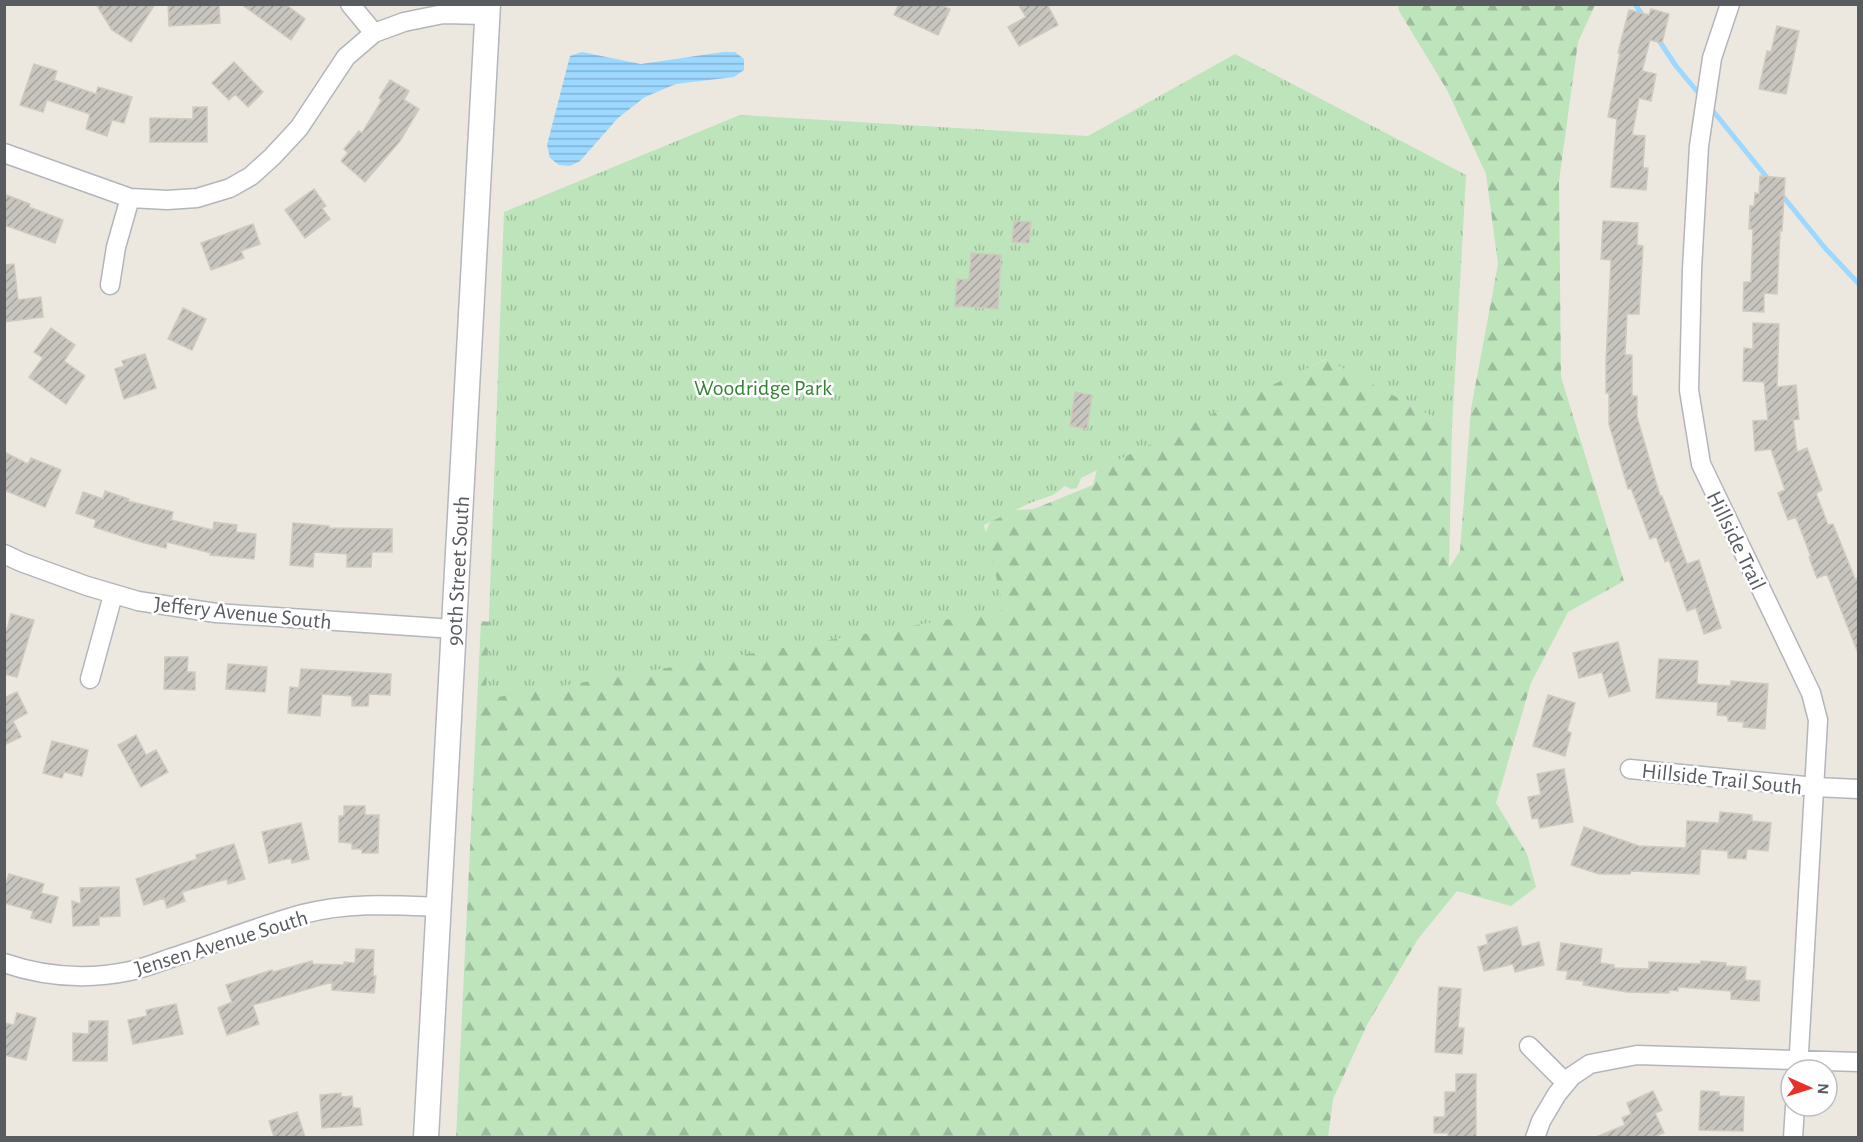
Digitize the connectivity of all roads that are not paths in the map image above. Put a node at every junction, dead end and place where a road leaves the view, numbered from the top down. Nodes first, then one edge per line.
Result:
1 (350, 4) edge
2 (1730, 4) edge
3 (488, 10) edge
4 (374, 33) junction
5 (4, 153) edge
6 (130, 198) junction
7 (110, 285) dead end
8 (4, 554) edge
9 (113, 595) junction
10 (454, 629) junction
11 (90, 679) dead end
12 (1630, 769) dead end
13 (1815, 787) junction
14 (1858, 789) edge
15 (439, 907) junction
16 (4, 963) edge
17 (1529, 1046) dead end
18 (1798, 1058) edge
19 (1858, 1062) edge
20 (1779, 1063) edge
21 (1839, 1063) edge
22 (1566, 1083) junction
23 (1795, 1118) edge
24 (426, 1137) edge
25 (1535, 1137) edge
26 (1793, 1137) edge

1 - 4 street
2 - 13 street, Hillside Trail
3 - 4 street
3 - 10 street, 90th Street South
4 - 6 street
5 - 6 street
6 - 7 street
8 - 9 street, Jeffery Avenue South
9 - 10 street, Jeffery Avenue South
9 - 11 street
10 - 15 street, 90th Street South
12 - 13 street, Hillside Trail South
13 - 14 street, Hillside Trail South
13 - 18 street, Hillside Trail
15 - 16 street, Jensen Avenue South
15 - 24 street, 90th Street South
17 - 22 street
19 - 21 street
20 - 22 street
22 - 25 street
23 - 26 street

